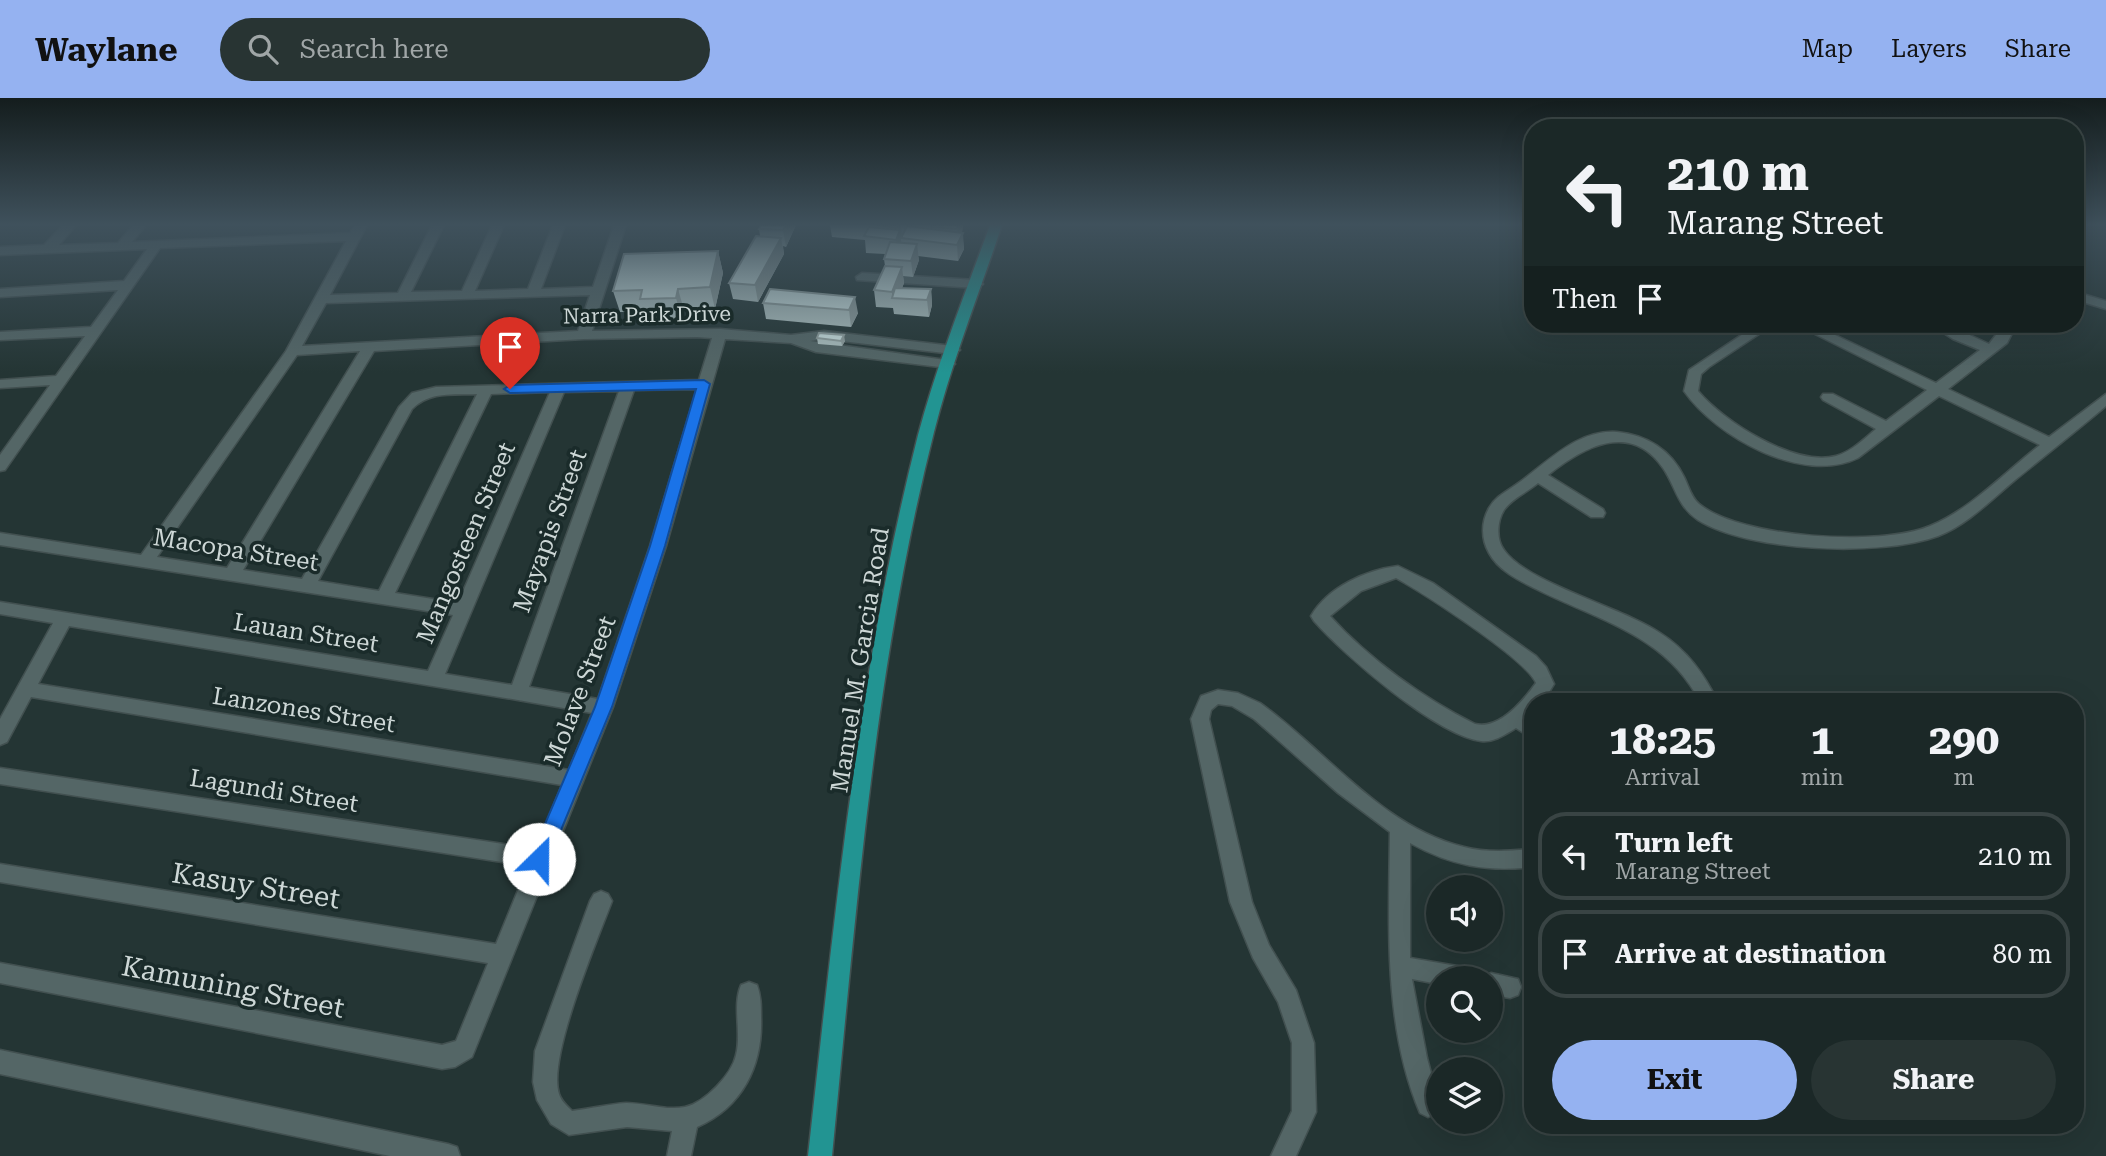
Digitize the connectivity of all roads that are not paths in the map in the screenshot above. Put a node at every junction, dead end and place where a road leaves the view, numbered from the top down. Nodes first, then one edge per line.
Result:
1 (135, 274) edge
2 (334, 274) edge
3 (413, 274) edge
4 (476, 274) edge
5 (540, 274) edge
6 (603, 274) edge
7 (979, 274) edge
8 (862, 276) dead end
9 (976, 284) junction
10 (128, 285) junction
11 (598, 290) junction
12 (0, 293) edge
13 (533, 293) junction
14 (467, 295) junction
15 (402, 297) junction
16 (2084, 298) edge
17 (321, 299) junction
18 (2106, 305) edge
19 (96, 331) junction
20 (720, 333) junction
21 (1754, 333) edge
22 (1821, 333) edge
23 (1956, 333) edge
24 (2005, 333) edge
25 (584, 335) junction
26 (0, 336) edge
27 (369, 348) junction
28 (1990, 349) junction
29 (293, 351) junction
30 (950, 357) junction
31 (61, 380) junction
32 (0, 384) edge
33 (704, 384) junction
34 (628, 386) junction
35 (559, 388) junction
36 (1938, 389) junction
37 (486, 390) junction
38 (1828, 397) dead end
39 (2106, 399) edge
40 (1887, 428) junction
41 (20, 438) junction
42 (0, 439) edge
43 (2051, 444) junction
44 (0, 466) edge
45 (1538, 476) junction
46 (1597, 513) dead end
47 (0, 539) edge
48 (145, 561) junction
49 (232, 574) junction
50 (307, 586) junction
51 (384, 597) junction
52 (0, 608) edge
53 (465, 610) junction
54 (65, 618) junction
55 (434, 679) junction
56 (27, 689) junction
57 (518, 693) junction
58 (1539, 693) edge
59 (1704, 693) edge
60 (604, 707) junction
61 (1524, 709) edge
62 (1516, 717) junction
63 (1524, 724) edge
64 (0, 737) edge
65 (0, 776) edge
66 (574, 779) junction
67 (1399, 830) junction
68 (539, 859) junction
69 (1524, 860) edge
70 (0, 873) edge
71 (601, 901) dead end
72 (504, 955) junction
73 (1399, 966) junction
74 (1426, 971) edge
75 (0, 972) edge
76 (749, 993) dead end
77 (455, 1055) joint
78 (0, 1062) edge
79 (1426, 1098) edge
80 (687, 1119) junction
81 (448, 1156) edge
82 (679, 1156) edge
83 (820, 1156) edge
84 (1283, 1156) edge

1 - 10 street
2 - 17 street
3 - 15 street
4 - 14 street
5 - 13 street
6 - 11 street
7 - 9 main road, Manuel M. Garcia Road
8 - 9 street
9 - 30 main road, Manuel M. Garcia Road
10 - 12 street
10 - 19 street
11 - 13 street
11 - 25 street
13 - 14 street
14 - 15 street
15 - 17 street
16 - 18 street
17 - 29 street
19 - 26 street
19 - 31 street
20 - 25 street, Narra Park Drive
20 - 30 street, Narra Park Drive
20 - 33 street, Molave Street
21 - 40 street
22 - 36 street
23 - 28 street
24 - 28 street
25 - 27 street, Narra Park Drive
27 - 29 street, Narra Park Drive
27 - 49 street
28 - 36 street
29 - 48 street
30 - 83 main road, Manuel M. Garcia Road
31 - 32 street
31 - 41 street
33 - 34 street
33 - 60 street, Molave Street
34 - 35 street
34 - 57 street, Mayapis Street
35 - 37 street
35 - 53 street, Mangosteen Street
36 - 40 street
36 - 43 street
37 - 50 street
37 - 51 street
38 - 40 street
39 - 43 street
41 - 42 street
41 - 44 street
43 - 45 street
45 - 46 street
45 - 59 street
47 - 48 street, Macopa Street
48 - 49 street, Macopa Street
49 - 50 street, Macopa Street
50 - 51 street, Macopa Street
51 - 53 street, Macopa Street
52 - 54 street, Lauan Street
53 - 55 street, Mangosteen Street
54 - 55 street, Lauan Street
54 - 56 street
55 - 57 street, Lauan Street
56 - 64 street
56 - 66 street, Lanzones Street
57 - 60 street, Lauan Street
58 - 62 street
60 - 66 street, Molave Street
61 - 62 street
62 - 63 street
65 - 68 street, Lagundi Street
66 - 68 street, Molave Street
67 - 69 street
67 - 73 street
67 - 84 street
68 - 72 street, Molave Street
70 - 72 street, Kasuy Street
71 - 80 street
72 - 77 street, Molave Street
73 - 74 street
73 - 79 street
75 - 77 street, Kamuning Street
76 - 80 street
78 - 81 street
80 - 82 street

